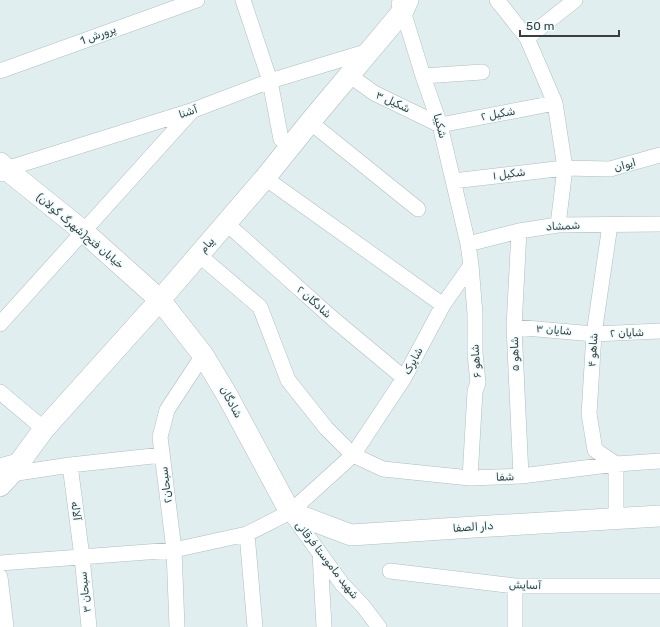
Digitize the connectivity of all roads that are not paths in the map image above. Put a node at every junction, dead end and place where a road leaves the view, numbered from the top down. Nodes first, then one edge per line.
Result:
1 (197, 0) edge
2 (242, 0) edge
3 (498, 0) edge
4 (568, 2) edge
5 (403, 4) edge
6 (527, 38) junction
7 (370, 51) junction
8 (334, 62) junction
9 (0, 71) edge
10 (482, 72) dead end
11 (423, 76) junction
12 (345, 80) junction
13 (270, 81) junction
14 (555, 103) junction
15 (192, 111) junction
16 (310, 122) junction
17 (440, 124) junction
18 (281, 139) dead end
19 (660, 155) edge
20 (565, 168) junction
21 (2, 169) edge
22 (265, 178) junction
23 (453, 181) junction
24 (418, 209) dead end
25 (226, 223) junction
26 (660, 224) edge
27 (558, 225) junction
28 (610, 225) junction
29 (83, 231) junction
30 (519, 231) junction
31 (468, 244) junction
32 (199, 255) junction
33 (471, 265) junction
34 (160, 300) junction
35 (443, 305) junction
36 (0, 324) edge
37 (514, 327) junction
38 (660, 331) edge
39 (594, 334) junction
40 (203, 355) junction
41 (404, 378) junction
42 (0, 392) edge
43 (44, 429) junction
44 (162, 455) junction
45 (353, 455) junction
46 (660, 461) edge
47 (616, 464) junction
48 (70, 466) junction
49 (8, 471) edge
50 (521, 476) junction
51 (470, 478) junction
52 (290, 512) junction
53 (660, 516) edge
54 (616, 519) junction
55 (247, 534) junction
56 (174, 550) junction
57 (320, 553) junction
58 (82, 557) junction
59 (0, 563) edge
60 (390, 571) dead end
61 (0, 577) edge
62 (515, 586) junction
63 (660, 586) edge
64 (6, 627) edge
65 (89, 627) edge
66 (177, 627) edge
67 (255, 627) edge
68 (324, 627) edge
69 (379, 627) edge
70 (515, 627) edge

1 - 9 street, پرورش 1
2 - 13 street
3 - 6 street
4 - 6 street
5 - 7 main road, پیام
5 - 11 street, شکیبا
6 - 14 street
7 - 8 street, آشنا
7 - 12 main road, پیام
8 - 12 street
8 - 13 street, آشنا
10 - 11 street
11 - 17 street, شکیبا
12 - 16 main road, پیام
12 - 17 street, شکیل ۳
13 - 15 street, آشنا
13 - 18 street
14 - 17 street, شکیل ۲
14 - 20 street
15 - 21 street, آشنا
15 - 29 street
16 - 22 main road, پیام
16 - 24 street
17 - 23 street, شکیبا
19 - 20 street, ایوان
20 - 23 street, شکیل ۱
20 - 27 street
21 - 29 main road, خیابان فتح(شهرگ گولان)
22 - 25 main road, پیام
22 - 35 street
23 - 31 street, شکیبا
25 - 32 main road, پیام
25 - 41 street, شادگان ۲
26 - 28 street, شمشاد
27 - 28 street, شمشاد
27 - 30 street, شمشاد
28 - 39 street, شاهو ۴
29 - 34 main road, خیابان فتح(شهرگ گولان)
29 - 36 street
30 - 31 street, شمشاد
30 - 37 street, شاهو ۵
31 - 33 street, شاهو ۶
32 - 34 main road, پیام
32 - 45 street
33 - 35 street, شاپرک
33 - 51 street, شاهو ۶
34 - 40 main road, شادگان
34 - 43 main road, پیام
35 - 41 street, شاپرک
37 - 39 street, شایان ۳
37 - 50 street, شاهو ۵
38 - 39 street, شایان ۲
39 - 47 street, شاهو ۴
40 - 44 street, سبحان۲
40 - 52 main road, شادگان
41 - 45 street, شاپرک
42 - 43 street
43 - 49 main road, پیام
44 - 48 street
44 - 56 street, سبحان۲
45 - 51 street, شفا
45 - 52 street, شاپرک
46 - 47 street, شفا
47 - 50 street, شفا
47 - 54 street
48 - 49 street
48 - 58 street, آلاله
50 - 51 street, شفا
52 - 54 main road, دار الصفا
52 - 55 street, شاپرک
52 - 57 street, شهید ماموستا فرقانی
53 - 54 main road, دار الصفا
55 - 56 street, شاپرک
55 - 67 street
56 - 58 street, شاپرک
56 - 66 street, سبحان۲
57 - 68 street
57 - 69 street, شهید ماموستا فرقانی
58 - 59 street, شاپرک
58 - 65 street, سبحان ۳
60 - 62 street, آسایش
61 - 64 street
62 - 63 street, آسایش
62 - 70 street

